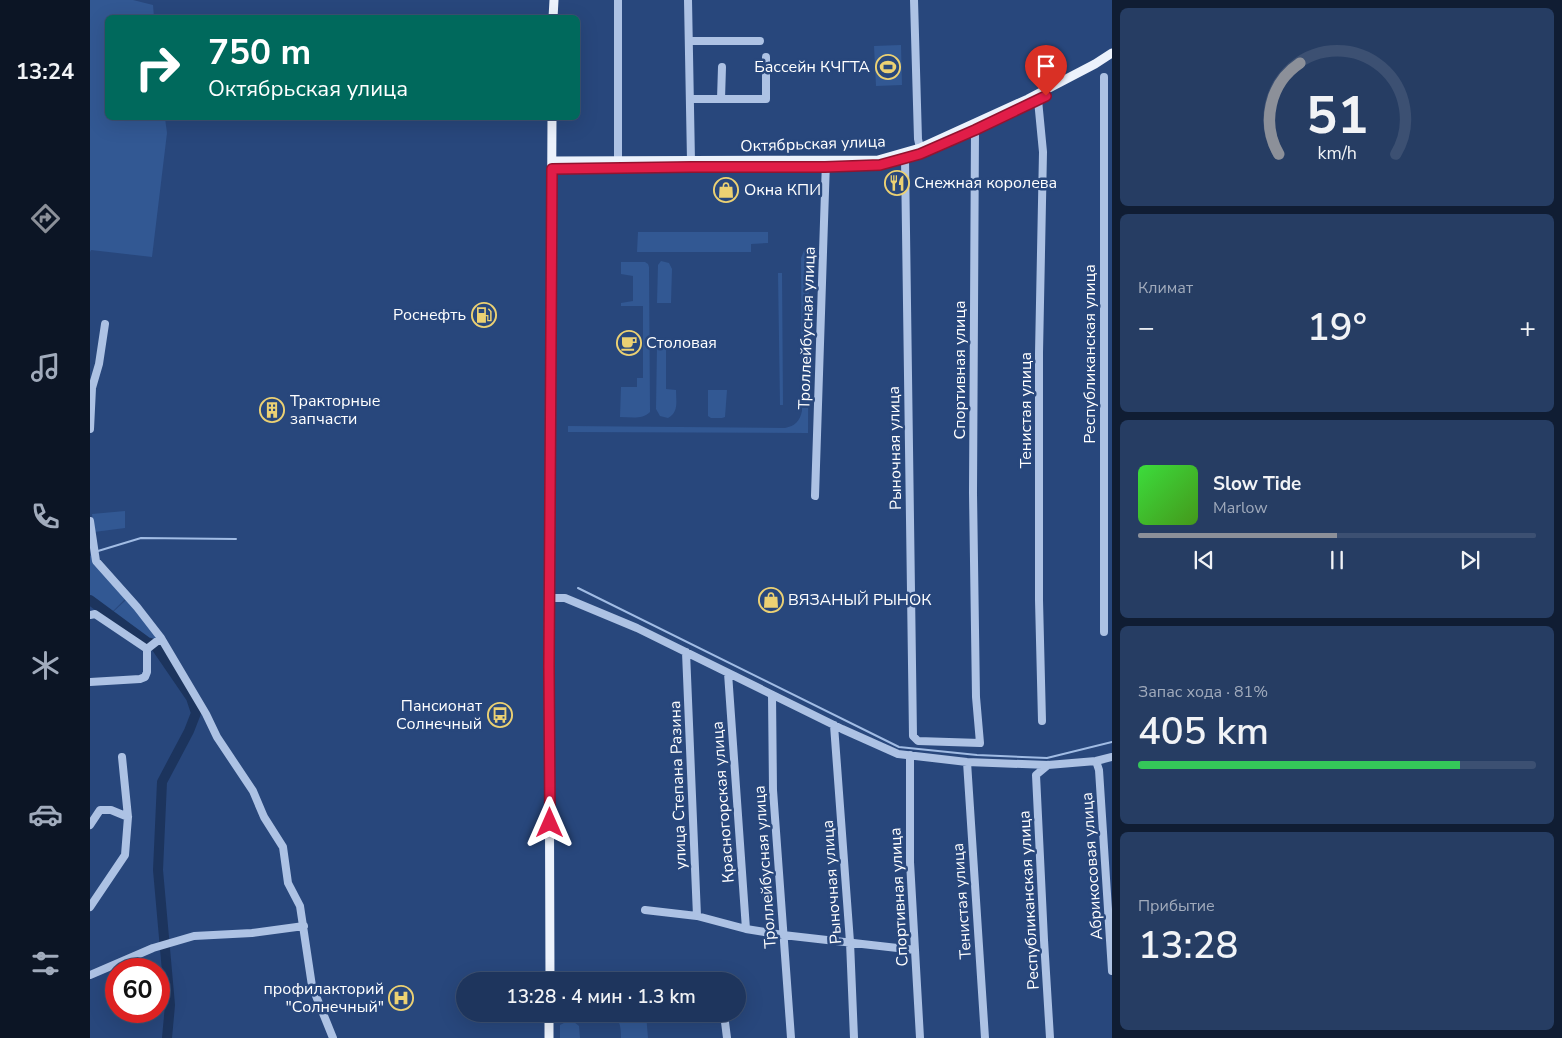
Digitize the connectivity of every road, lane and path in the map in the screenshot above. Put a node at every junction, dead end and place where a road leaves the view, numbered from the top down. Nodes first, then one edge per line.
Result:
1 (554, 0) edge
2 (618, 0) edge
3 (688, 0) edge
4 (914, 0) edge
5 (553, 15) edge
6 (689, 41) junction
7 (760, 41) dead end
8 (1112, 53) edge
9 (766, 57) dead end
10 (1112, 59) edge
11 (722, 66) dead end
12 (1104, 77) dead end
13 (690, 99) junction
14 (721, 99) junction
15 (1038, 100) junction
16 (552, 120) edge
17 (975, 130) junction
18 (920, 148) junction
19 (905, 159) junction
20 (691, 161) junction
21 (618, 164) junction
22 (826, 164) junction
23 (552, 165) junction
24 (105, 324) dead end
25 (90, 429) edge
26 (815, 496) dead end
27 (90, 521) edge
28 (550, 598) junction
29 (92, 612) edge
30 (1104, 632) dead end
31 (159, 639) junction
32 (147, 649) junction
33 (686, 652) junction
34 (728, 673) junction
35 (90, 682) edge
36 (772, 695) junction
37 (1042, 721) dead end
38 (834, 725) junction
39 (913, 736) joint
40 (910, 755) junction
41 (122, 757) dead end
42 (1112, 757) edge
43 (1096, 761) junction
44 (967, 762) junction
45 (1048, 765) junction
46 (128, 817) junction
47 (90, 825) edge
48 (90, 907) edge
49 (645, 910) dead end
50 (697, 916) junction
51 (304, 926) junction
52 (746, 929) junction
53 (783, 935) junction
54 (850, 942) junction
55 (915, 950) junction
56 (1112, 963) edge
57 (1112, 970) edge
58 (550, 972) edge
59 (90, 975) edge
60 (549, 1022) edge
61 (725, 1022) edge
62 (333, 1038) edge
63 (549, 1038) edge
64 (727, 1038) edge
65 (791, 1038) edge
66 (854, 1038) edge
67 (920, 1038) edge
68 (985, 1038) edge
69 (1050, 1038) edge

1 - 5 main road
2 - 21 street
3 - 6 street
4 - 18 street
6 - 7 street
6 - 13 street
8 - 18 main road, Октябрьская улица
9 - 14 street
10 - 15 main road, Октябрьская улица
11 - 14 street
12 - 30 street, Республиканская улица
13 - 14 street
13 - 20 street
15 - 17 main road, Октябрьская улица
15 - 37 street, Тенистая улица
16 - 23 main road
17 - 19 main road, Октябрьская улица
17 - 39 street, Спортивная улица
18 - 22 main road, Октябрьская улица
19 - 22 main road, Октябрьская улица
19 - 39 street, Рыночная улица
20 - 21 main road, Октябрьская улица
20 - 22 main road, Октябрьская улица
21 - 22 main road, Октябрьская улица
21 - 23 main road, Октябрьская улица
21 - 23 main road, Октябрьская улица
22 - 26 street, Троллейбусная улица
23 - 28 main road
24 - 25 street
27 - 31 street
28 - 33 street
28 - 58 main road
29 - 32 street
31 - 32 street
31 - 51 street
32 - 35 street
33 - 34 street
33 - 50 street, улица Степана Разина
34 - 36 street
34 - 52 street, Красногорская улица
36 - 38 street
36 - 53 street, Троллейбусная улица
38 - 40 street
38 - 54 street, Рыночная улица
40 - 44 street
40 - 55 street, Спортивная улица
41 - 46 street
42 - 43 street
43 - 45 street
43 - 56 street, Абрикосовая улица
44 - 45 street
44 - 68 street, Тенистая улица
45 - 69 street, Республиканская улица
46 - 47 street
46 - 48 street
49 - 50 street
50 - 52 street
51 - 59 street
51 - 62 street
52 - 53 street
53 - 54 street
53 - 65 street, Троллейбусная улица
54 - 55 street
54 - 66 street, Рыночная улица
55 - 67 street, Спортивная улица
56 - 57 street, Абрикосовая улица
60 - 63 main road
61 - 64 street

